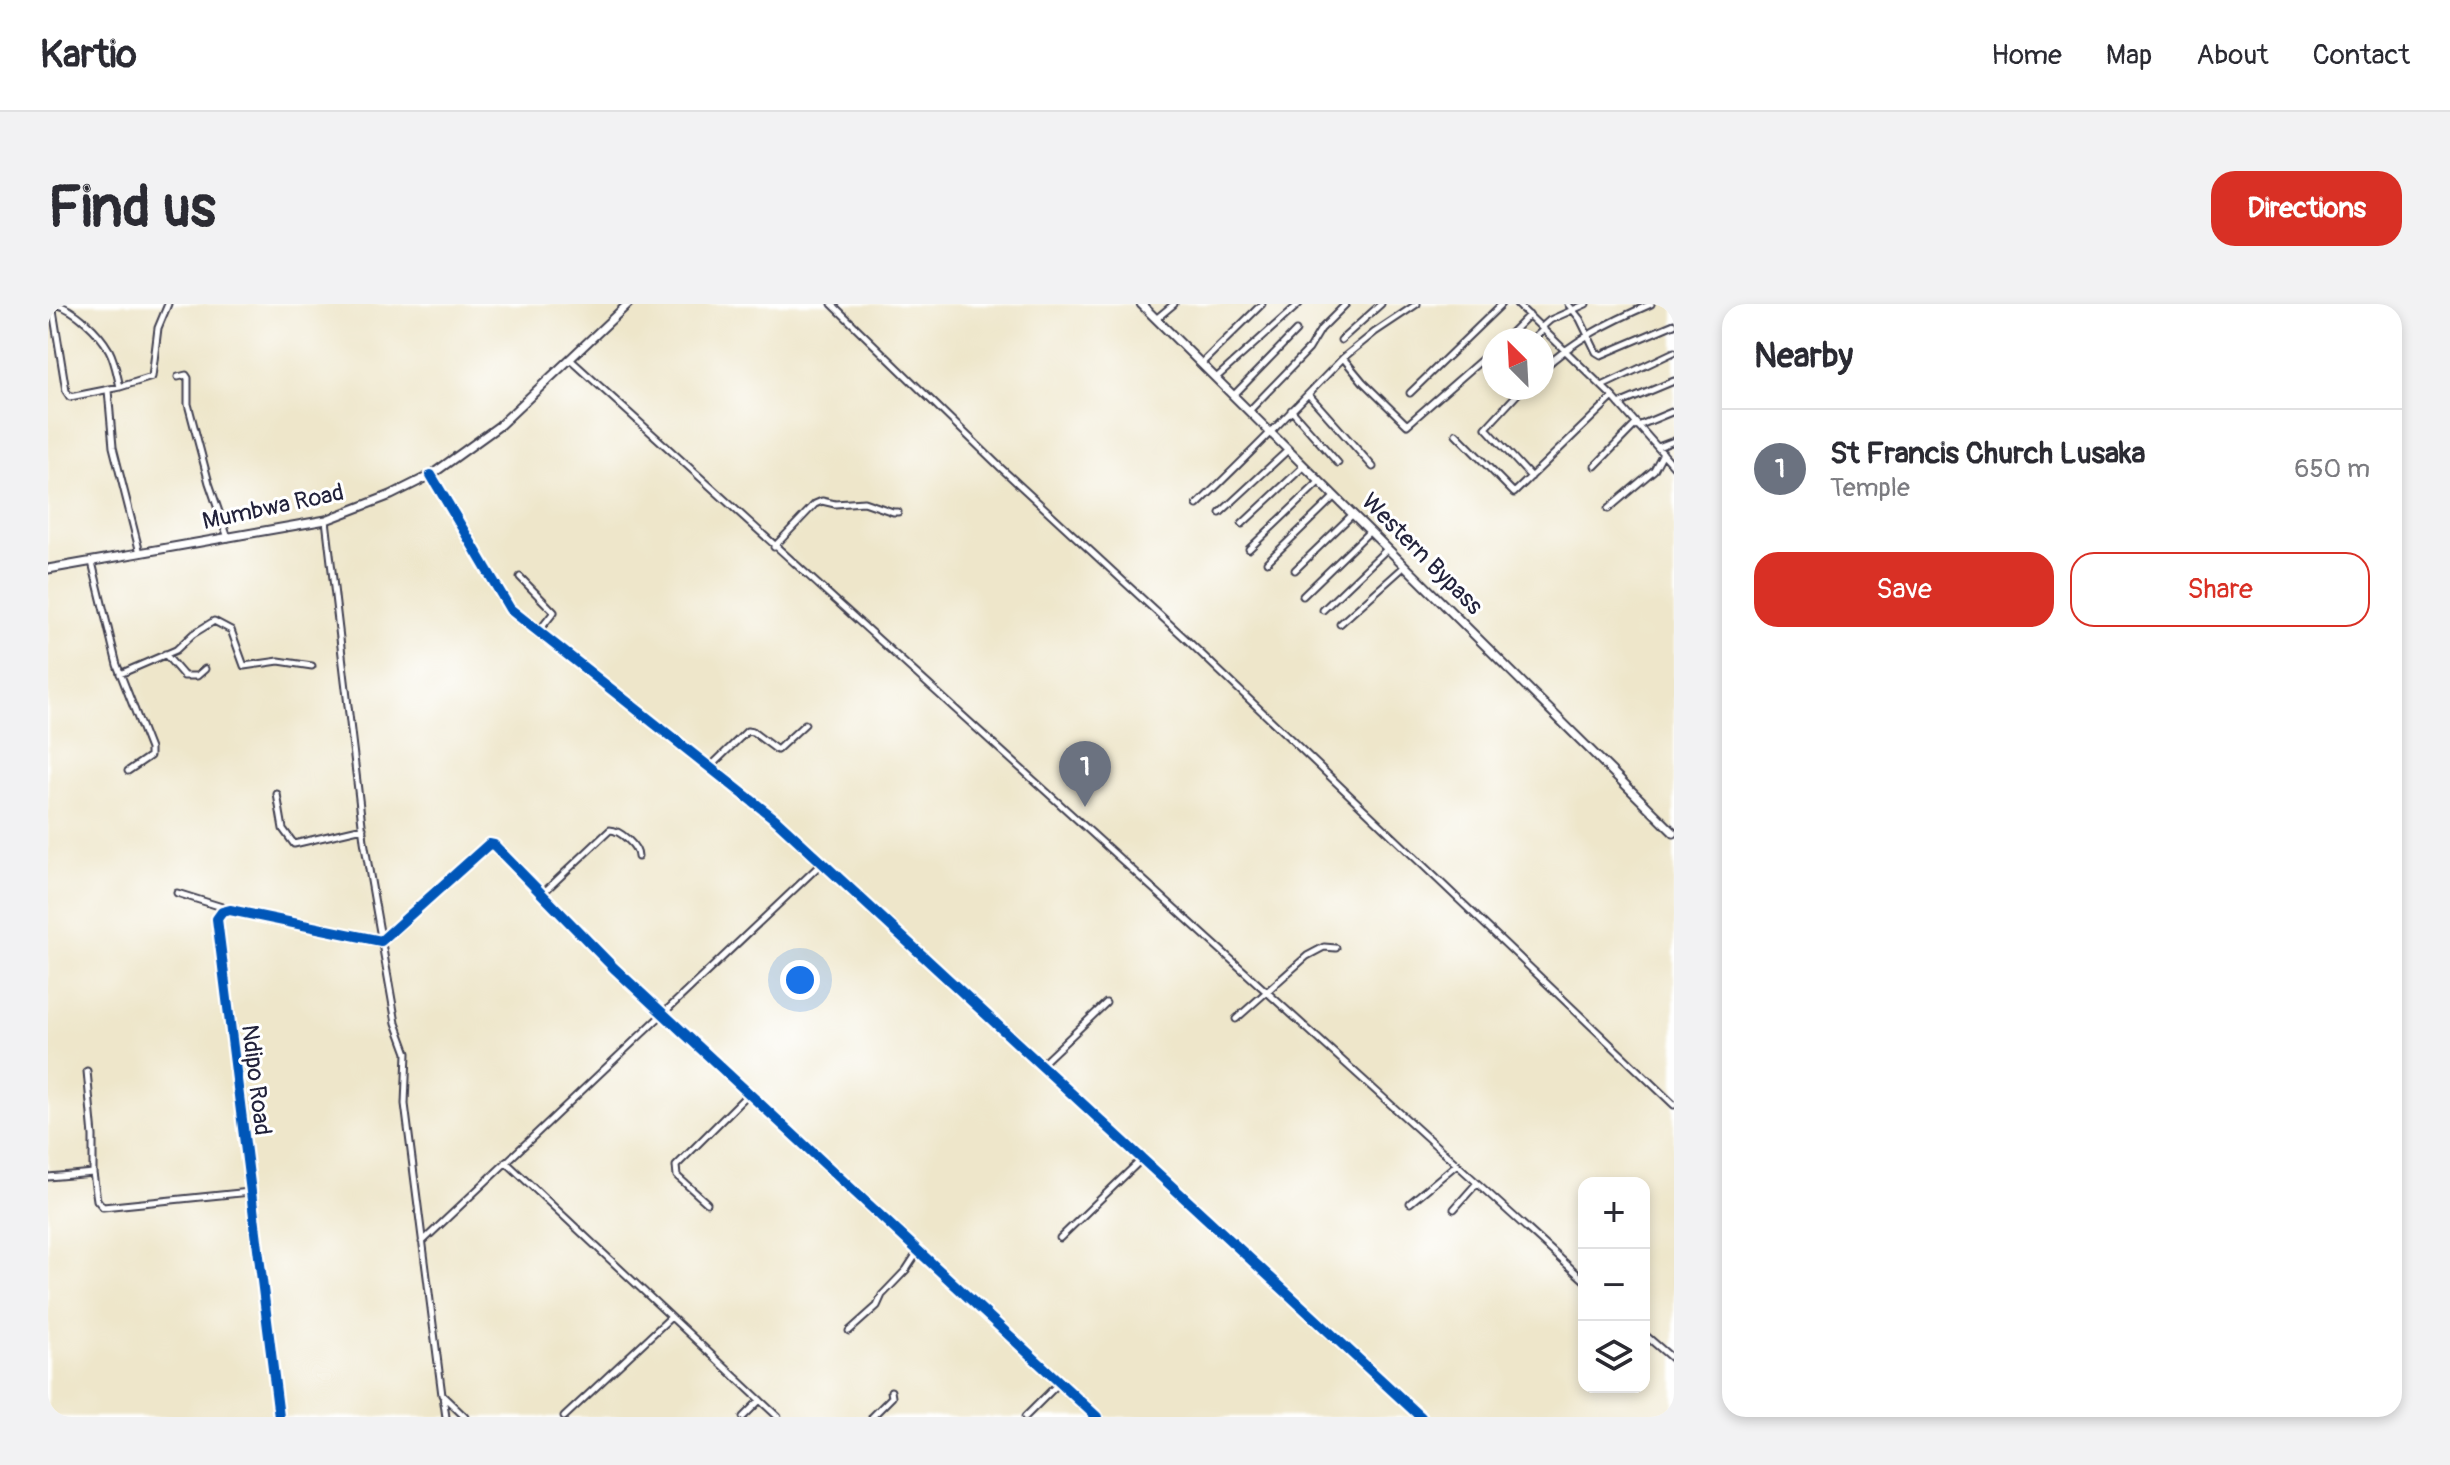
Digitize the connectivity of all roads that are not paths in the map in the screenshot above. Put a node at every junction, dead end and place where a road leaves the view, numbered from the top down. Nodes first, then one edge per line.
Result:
1 (57, 304) edge
2 (168, 304) edge
3 (628, 304) edge
4 (832, 304) edge
5 (1141, 304) edge
6 (1174, 304) edge
7 (1262, 304) edge
8 (1299, 304) edge
9 (1346, 304) edge
10 (1381, 304) edge
11 (1417, 304) edge
12 (1502, 304) edge
13 (1529, 304) edge
14 (1568, 304) edge
15 (1586, 304) edge
16 (1651, 304) edge
17 (1520, 306) edge
18 (1573, 310) junction
19 (1529, 315) junction
20 (1156, 319) junction
21 (1674, 324) edge
22 (1516, 328) edge
23 (1543, 328) joint
24 (1296, 331) dead end
25 (1588, 335) junction
26 (1554, 339) edge
27 (1341, 340) dead end
28 (1567, 351) junction
29 (1674, 352) edge
30 (1343, 358) junction
31 (571, 360) junction
32 (1482, 360) edge
33 (1554, 361) edge
34 (1201, 364) junction
35 (178, 377) dead end
36 (1216, 378) junction
37 (1674, 381) edge
38 (1602, 386) junction
39 (120, 387) junction
40 (108, 390) junction
41 (1410, 393) dead end
42 (1308, 394) junction
43 (1233, 396) junction
44 (1613, 397) junction
45 (1512, 400) edge
46 (1619, 404) junction
47 (1291, 410) junction
48 (1249, 411) junction
49 (1674, 411) edge
50 (1637, 425) junction
51 (1271, 433) junction
52 (1456, 434) dead end
53 (1674, 441) edge
54 (1658, 447) junction
55 (1288, 450) junction
56 (1663, 453) junction
57 (1338, 463) dead end
58 (1304, 466) junction
59 (1595, 466) dead end
60 (1674, 466) edge
61 (1373, 467) dead end
62 (431, 475) junction
63 (1531, 477) junction
64 (1320, 481) junction
65 (1335, 496) junction
66 (1197, 505) dead end
67 (1608, 509) dead end
68 (898, 512) dead end
69 (1220, 513) dead end
70 (1353, 514) junction
71 (326, 520) junction
72 (1242, 524) dead end
73 (1370, 531) junction
74 (228, 539) junction
75 (774, 547) junction
76 (1249, 549) dead end
77 (1387, 549) junction
78 (140, 553) junction
79 (92, 562) junction
80 (1267, 562) dead end
81 (1405, 566) junction
82 (48, 569) edge
83 (1295, 570) dead end
84 (520, 577) dead end
85 (1303, 596) dead end
86 (1323, 610) dead end
87 (1340, 624) dead end
88 (539, 631) junction
89 (164, 653) junction
90 (312, 666) dead end
91 (205, 669) dead end
92 (120, 674) junction
93 (805, 724) dead end
94 (710, 767) junction
95 (128, 771) dead end
96 (277, 794) dead end
97 (363, 828) junction
98 (1674, 833) edge
99 (638, 857) dead end
100 (822, 863) junction
101 (177, 893) dead end
102 (542, 894) junction
103 (222, 912) junction
104 (381, 941) junction
105 (1336, 948) dead end
106 (1265, 991) junction
107 (1106, 1003) dead end
108 (665, 1014) junction
109 (1236, 1019) dead end
110 (1042, 1064) junction
111 (87, 1071) dead end
112 (748, 1094) junction
113 (1674, 1105) edge
114 (1143, 1158) junction
115 (506, 1162) junction
116 (1457, 1164) junction
117 (93, 1173) junction
118 (48, 1177) edge
119 (1478, 1183) junction
120 (250, 1192) junction
121 (707, 1203) dead end
122 (1410, 1203) dead end
123 (1454, 1209) dead end
124 (1060, 1238) dead end
125 (422, 1243) junction
126 (919, 1250) junction
127 (1578, 1275) edge
128 (671, 1317) junction
129 (849, 1331) dead end
130 (1650, 1339) edge
131 (1674, 1360) edge
132 (1060, 1382) junction
133 (891, 1391) dead end
134 (442, 1395) junction
135 (760, 1400) junction
136 (279, 1417) edge
137 (446, 1417) edge
138 (465, 1417) edge
139 (564, 1417) edge
140 (743, 1417) edge
141 (778, 1417) edge
142 (872, 1417) edge
143 (1025, 1417) edge
144 (1097, 1417) edge
145 (1421, 1417) edge

1 - 39 street
1 - 40 street
2 - 39 street
3 - 31 main road, Mumbwa Road
4 - 113 street
5 - 20 main road, Western Bypass
6 - 20 street
7 - 34 street
8 - 36 street
9 - 48 street
10 - 27 street
11 - 30 street
12 - 41 street
13 - 17 street
14 - 18 street
15 - 18 street
16 - 25 street
17 - 19 street
18 - 23 street
18 - 25 street
19 - 22 street
19 - 23 street
20 - 34 main road, Western Bypass
21 - 25 street
24 - 43 street
25 - 28 street
26 - 28 street
28 - 33 street
28 - 38 street
29 - 38 street
30 - 32 street
30 - 42 street
31 - 62 main road, Mumbwa Road
31 - 75 street
34 - 36 main road, Western Bypass
35 - 74 street
36 - 43 main road, Western Bypass
37 - 46 street
38 - 44 street
39 - 40 street
40 - 78 street
42 - 47 street
42 - 61 street
43 - 48 main road, Western Bypass
44 - 46 street
44 - 63 street
45 - 63 street
46 - 50 street
47 - 51 street
47 - 57 street
48 - 51 main road, Western Bypass
49 - 50 street
50 - 54 street
50 - 59 street
51 - 55 main road, Western Bypass
51 - 66 street
52 - 63 street
53 - 54 street
54 - 56 street
55 - 58 main road, Western Bypass
55 - 69 street
56 - 60 street
56 - 67 street
58 - 64 main road, Western Bypass
58 - 72 street
62 - 71 main road, Mumbwa Road
62 - 88 street
64 - 65 main road, Western Bypass
64 - 76 street
65 - 70 main road, Western Bypass
65 - 80 street
68 - 75 street
70 - 73 main road, Western Bypass
70 - 83 street
71 - 74 main road, Mumbwa Road
71 - 97 street
73 - 77 main road, Western Bypass
73 - 85 street
74 - 78 main road, Mumbwa Road
75 - 106 street
77 - 81 main road, Western Bypass
77 - 86 street
78 - 79 main road, Mumbwa Road
79 - 82 main road, Mumbwa Road
79 - 92 street
81 - 87 street
81 - 98 main road, Western Bypass
84 - 88 street
88 - 94 street
89 - 90 street
89 - 91 street
89 - 92 street
92 - 95 street
93 - 94 street
94 - 100 street
96 - 97 street
97 - 104 street
99 - 102 street
100 - 108 street
100 - 110 street
101 - 103 street
102 - 104 street
102 - 108 street
103 - 104 street
103 - 120 street, Ndipo Road
104 - 125 street
105 - 106 street
106 - 109 street
106 - 116 street
107 - 110 street
108 - 112 street
108 - 115 street
110 - 114 street
111 - 117 street
112 - 121 street
112 - 126 street
114 - 124 street
114 - 145 street
115 - 125 street
115 - 128 street
116 - 119 street
116 - 122 street
117 - 118 street
117 - 120 street
119 - 123 street
119 - 127 street
120 - 136 street, Ndipo Road
125 - 134 street
126 - 129 street
126 - 132 street
128 - 135 street
128 - 139 street
130 - 131 street
132 - 143 street
132 - 144 street
133 - 142 street
134 - 137 street
134 - 138 street
135 - 140 street
135 - 141 street

